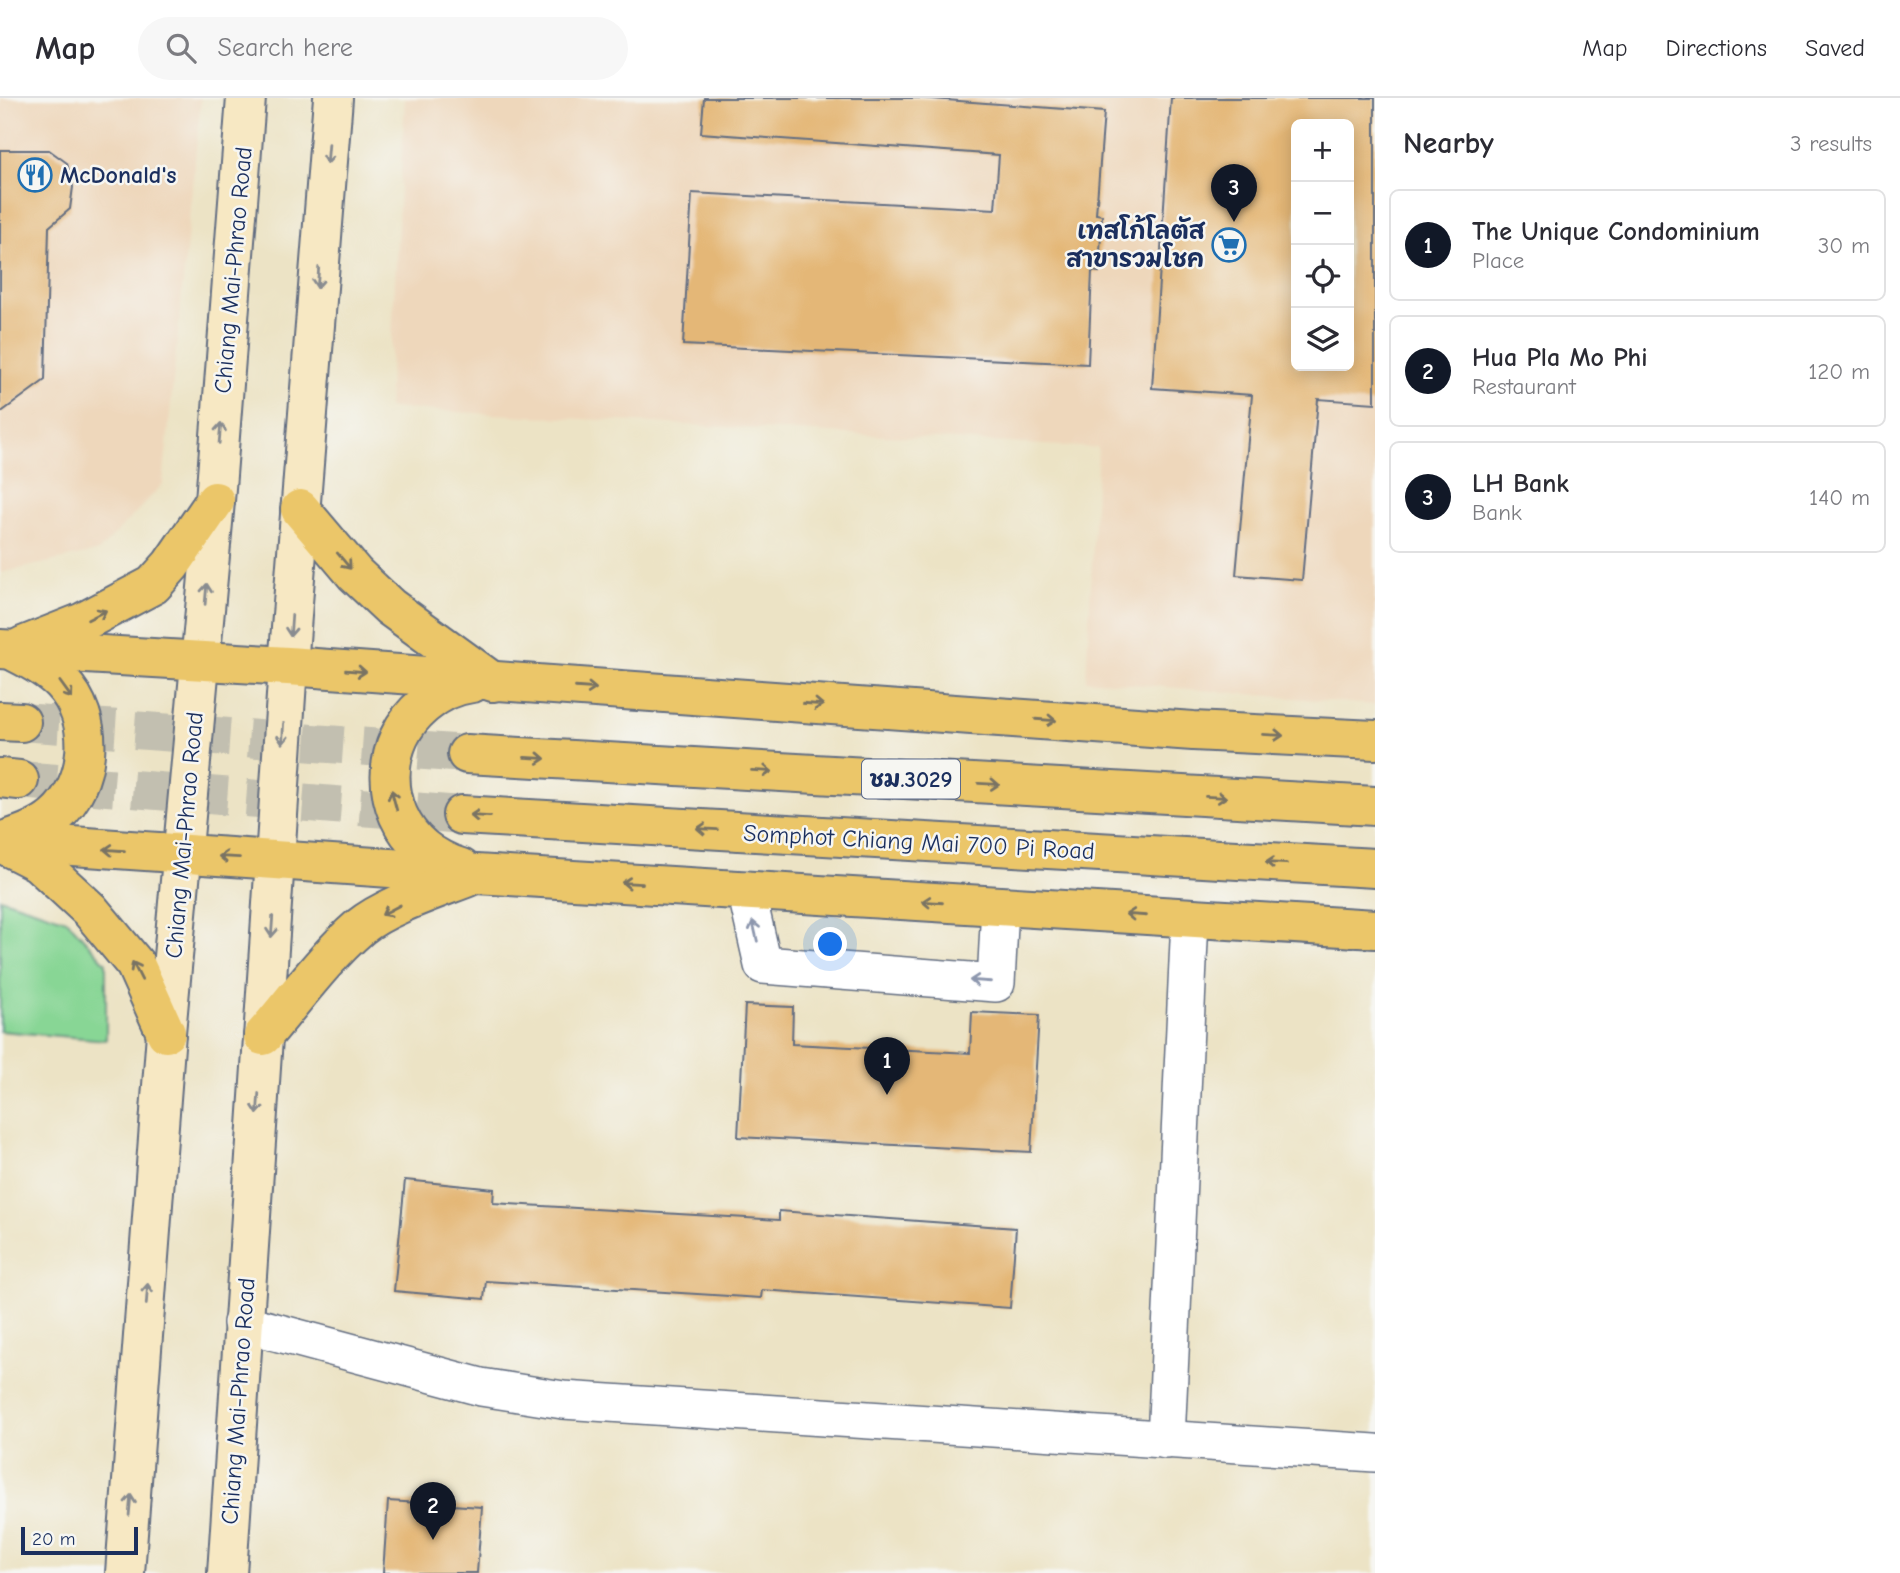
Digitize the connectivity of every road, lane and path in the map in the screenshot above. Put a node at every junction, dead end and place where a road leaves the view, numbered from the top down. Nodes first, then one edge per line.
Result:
1 (246, 98) edge
2 (333, 98) edge
3 (215, 501) junction
4 (300, 509) junction
5 (6, 650) edge
6 (200, 662) junction
7 (288, 666) junction
8 (493, 682) junction
9 (1375, 740) edge
10 (467, 754) tunnel mouth
11 (1375, 806) edge
12 (462, 815) tunnel mouth
13 (0, 842) edge
14 (182, 854) junction
15 (276, 859) junction
16 (1375, 868) edge
17 (477, 874) junction
18 (746, 890) junction
19 (1000, 906) junction
20 (1190, 919) junction
21 (1375, 929) edge
22 (166, 1032) junction
23 (264, 1036) junction
24 (242, 1323) junction
25 (1166, 1440) junction
26 (1375, 1453) edge
27 (125, 1573) edge
28 (227, 1573) edge

3 -> 1 main road, Chiang Mai-Phrao Road
2 -> 4 main road, Chiang Mai-Phrao Road
5 -> 3 main road
6 -> 3 main road, Chiang Mai-Phrao Road
4 -> 7 main road, Chiang Mai-Phrao Road
4 -> 8 main road
5 - 6 main road
5 -> 13 main road
6 - 7 main road
6 - 14 main road, Chiang Mai-Phrao Road
7 -> 8 main road
7 -> 15 main road, Chiang Mai-Phrao Road
8 -> 9 main road
17 -> 8 main road
10 -> 11 main road, ชม.3029
16 -> 12 main road, Somphot Chiang Mai 700 Pi Road
14 -> 13 main road
22 -> 13 main road
15 -> 14 main road
14 - 22 main road, Chiang Mai-Phrao Road
15 - 17 main road
15 -> 23 main road, Chiang Mai-Phrao Road
18 -> 17 main road
17 -> 23 main road
19 -> 18 main road
19 -> 18 street
20 -> 19 main road
20 - 21 main road
20 - 25 street
27 -> 22 main road, Chiang Mai-Phrao Road
23 -> 24 main road, Chiang Mai-Phrao Road
24 - 25 street
24 - 28 main road, Chiang Mai-Phrao Road
25 - 26 street

